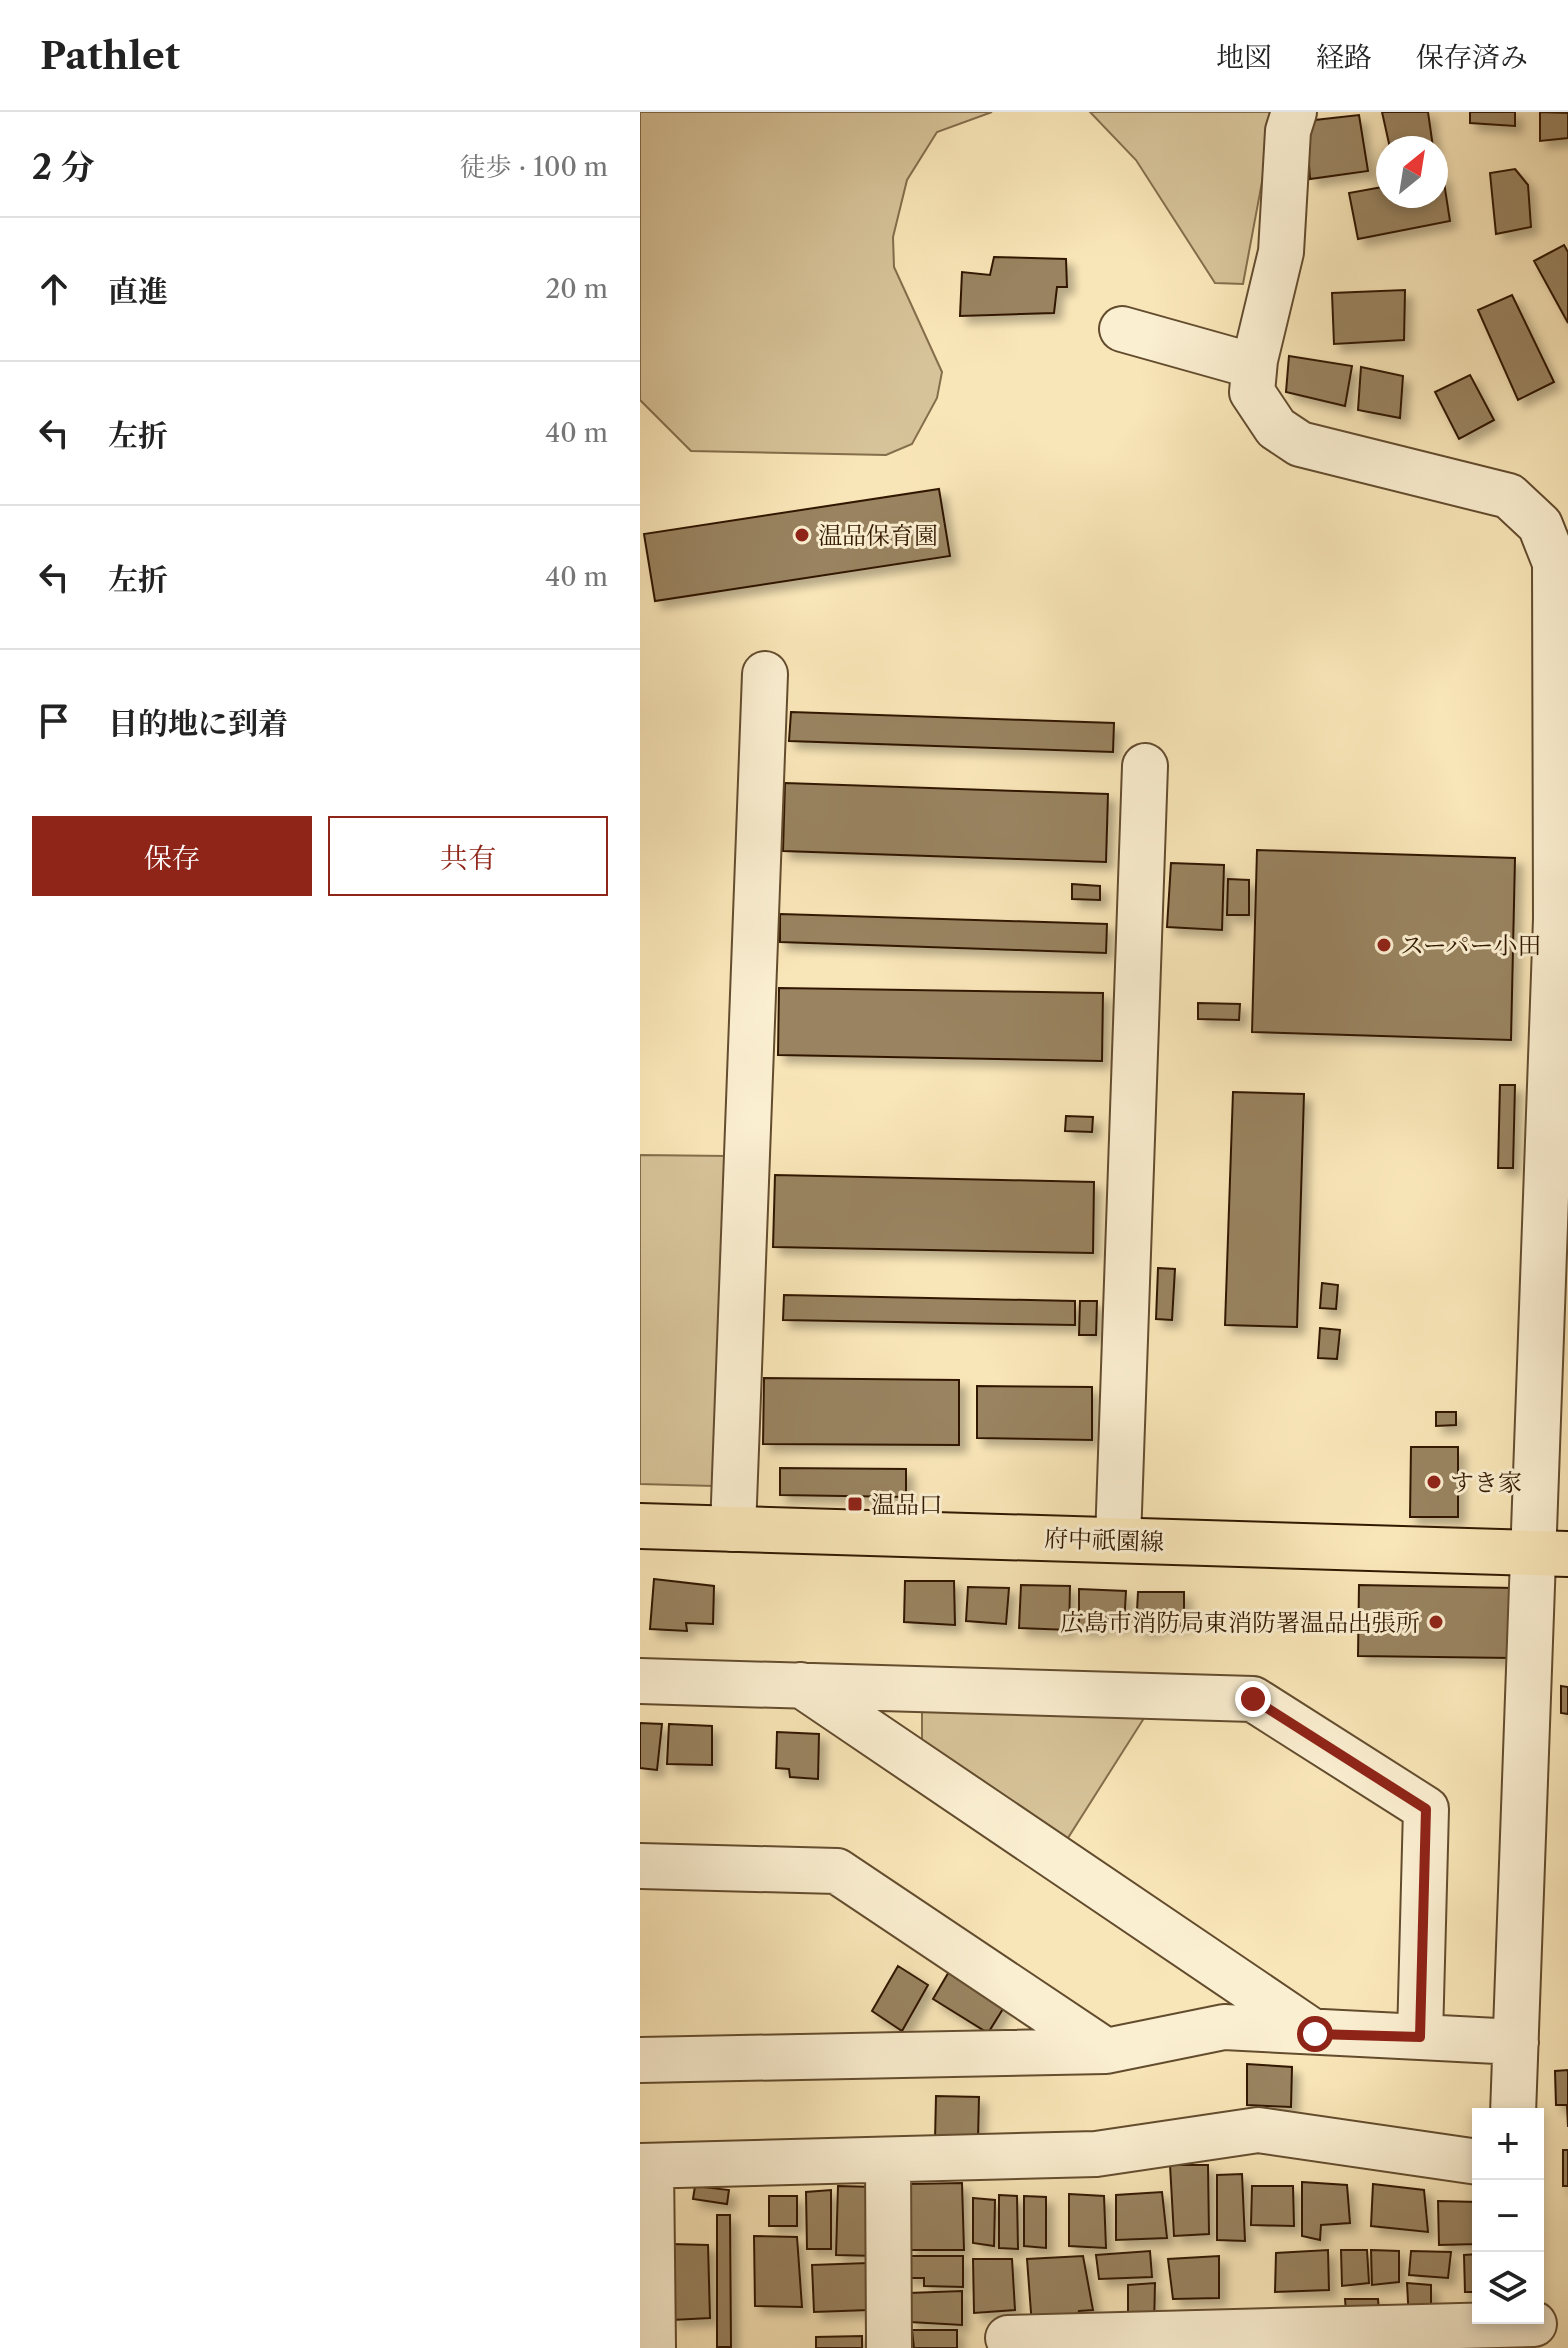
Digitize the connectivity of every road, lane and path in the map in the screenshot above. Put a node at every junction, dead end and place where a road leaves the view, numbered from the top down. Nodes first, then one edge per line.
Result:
1 (1294, 112) edge
2 (1122, 329) dead end
3 (1254, 366) junction
4 (765, 674) dead end
5 (1145, 766) dead end
6 (1562, 919) edge
7 (640, 1526) edge
8 (733, 1529) junction
9 (1118, 1540) junction
10 (1552, 1555) edge
11 (640, 1681) edge
12 (801, 1685) junction
13 (640, 1866) edge
14 (1315, 2034) junction
15 (1420, 2037) junction
16 (1516, 2042) junction
17 (1106, 2051) junction
18 (640, 2060) edge
19 (1513, 2108) edge
20 (888, 2160) junction
21 (1472, 2161) edge
22 (646, 2166) edge
23 (1535, 2330) edge
24 (1008, 2338) dead end
25 (653, 2348) edge
26 (889, 2348) edge

1 - 3 street
2 - 3 street
3 - 6 street
4 - 8 street
5 - 9 street
6 - 10 street
7 - 8 main road, 府中祇園線
8 - 9 main road, 府中祇園線
9 - 10 main road, 府中祇園線
10 - 16 street
11 - 12 street
12 - 14 street
12 - 15 street
13 - 17 street
14 - 15 street
14 - 17 street
15 - 16 street
16 - 19 street
17 - 18 street
20 - 21 street
20 - 22 street
20 - 26 street
22 - 25 street
23 - 24 street

